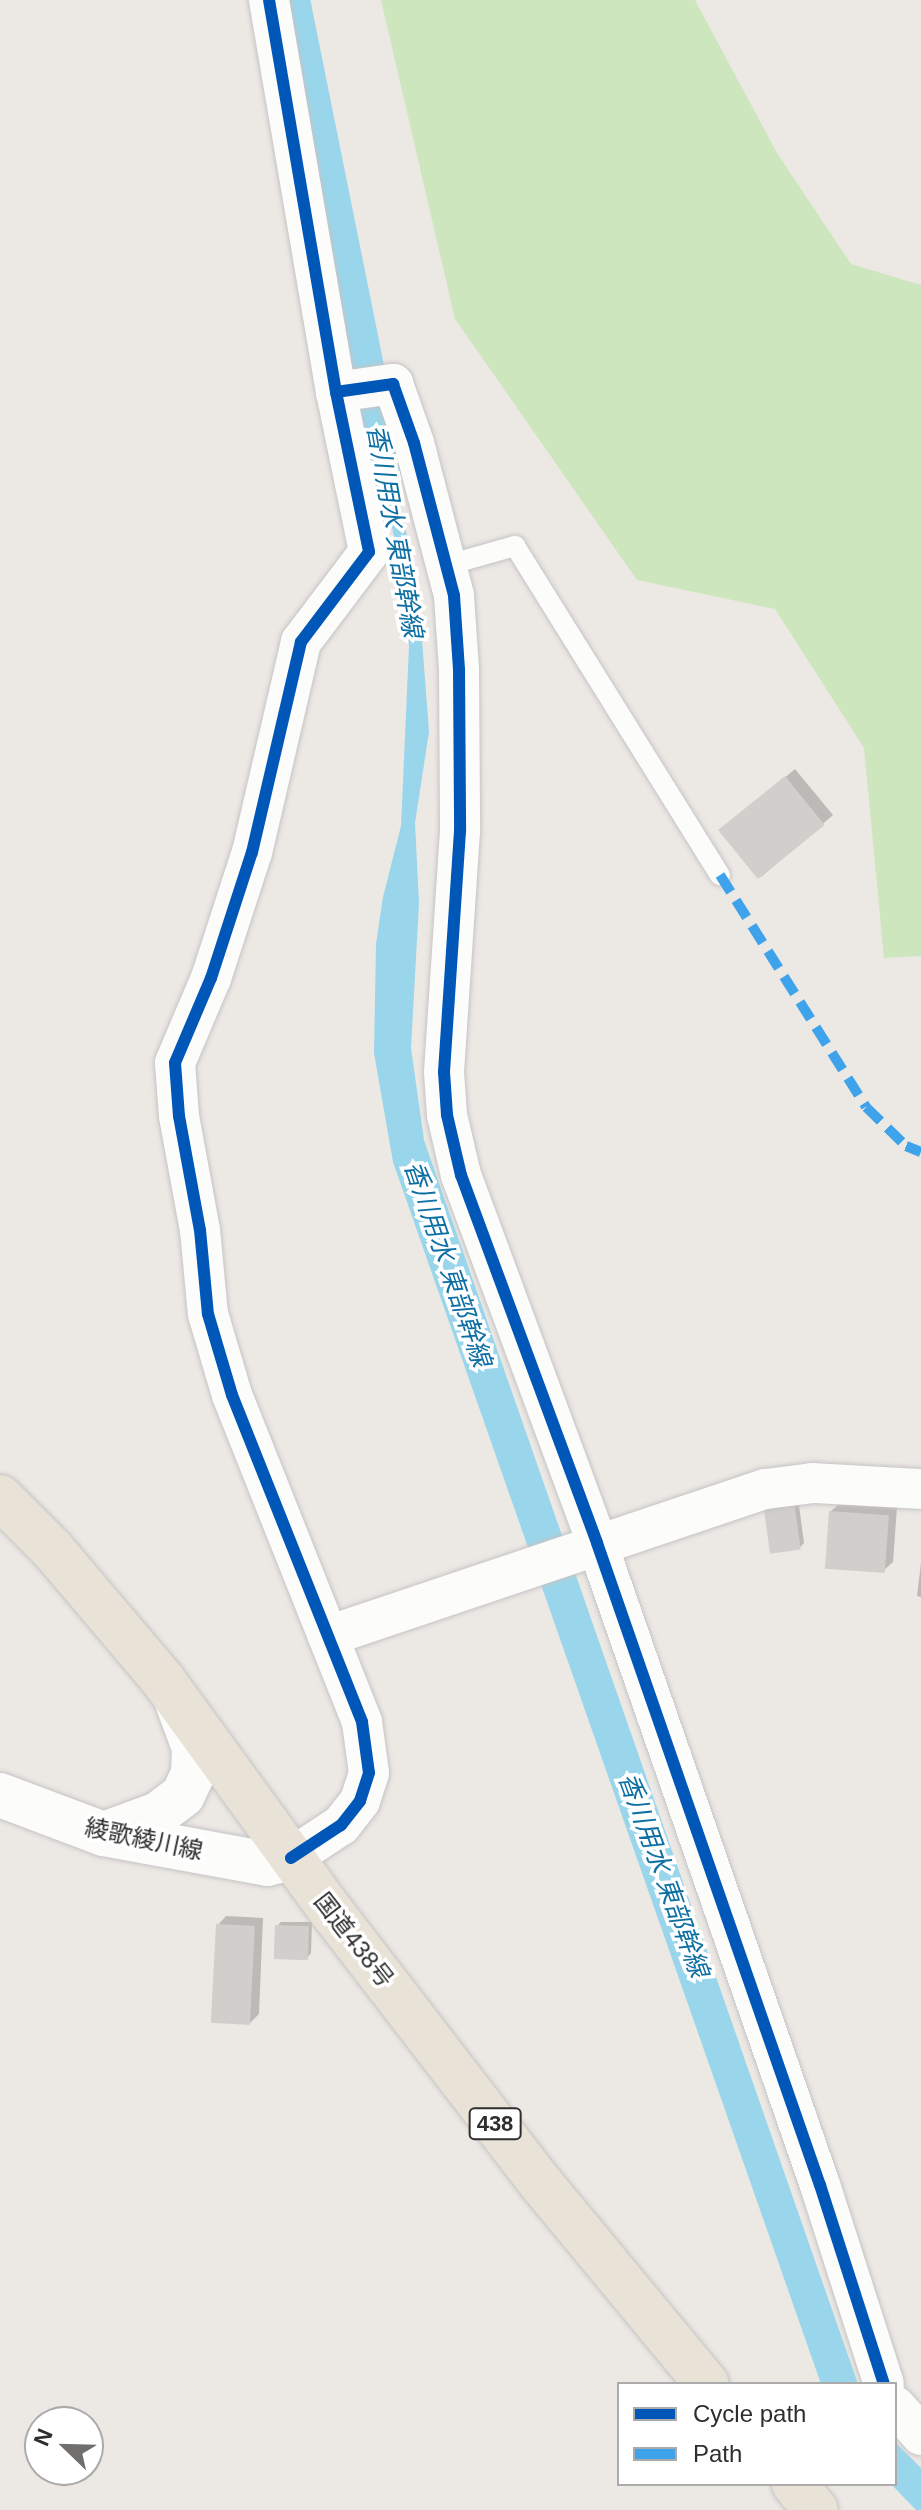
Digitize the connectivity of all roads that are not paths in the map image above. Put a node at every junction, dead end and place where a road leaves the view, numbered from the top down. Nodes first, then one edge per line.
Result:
1 (269, 0) edge
2 (359, 388) junction
3 (448, 565) junction
4 (720, 875) dead end
5 (921, 1489) edge
6 (0, 1497) edge
7 (587, 1546) junction
8 (328, 1636) junction
9 (176, 1699) junction
10 (0, 1795) edge
11 (104, 1834) junction
12 (291, 1858) junction
13 (705, 2382) edge
14 (883, 2382) edge
15 (897, 2408) edge
16 (921, 2435) edge
17 (796, 2486) edge
18 (816, 2510) edge

1 - 2 street
2 - 3 street
2 - 8 street
3 - 4 lane
3 - 7 street
5 - 7 street
6 - 9 highway, 国道438号 / 438
7 - 8 street
7 - 14 street
8 - 12 street
9 - 11 main road
9 - 12 highway, 国道438号 / 438
10 - 11 main road, 綾歌綾川線
11 - 12 main road, 綾歌綾川線
12 - 13 highway, 国道438号 / 438
15 - 16 street
17 - 18 highway

